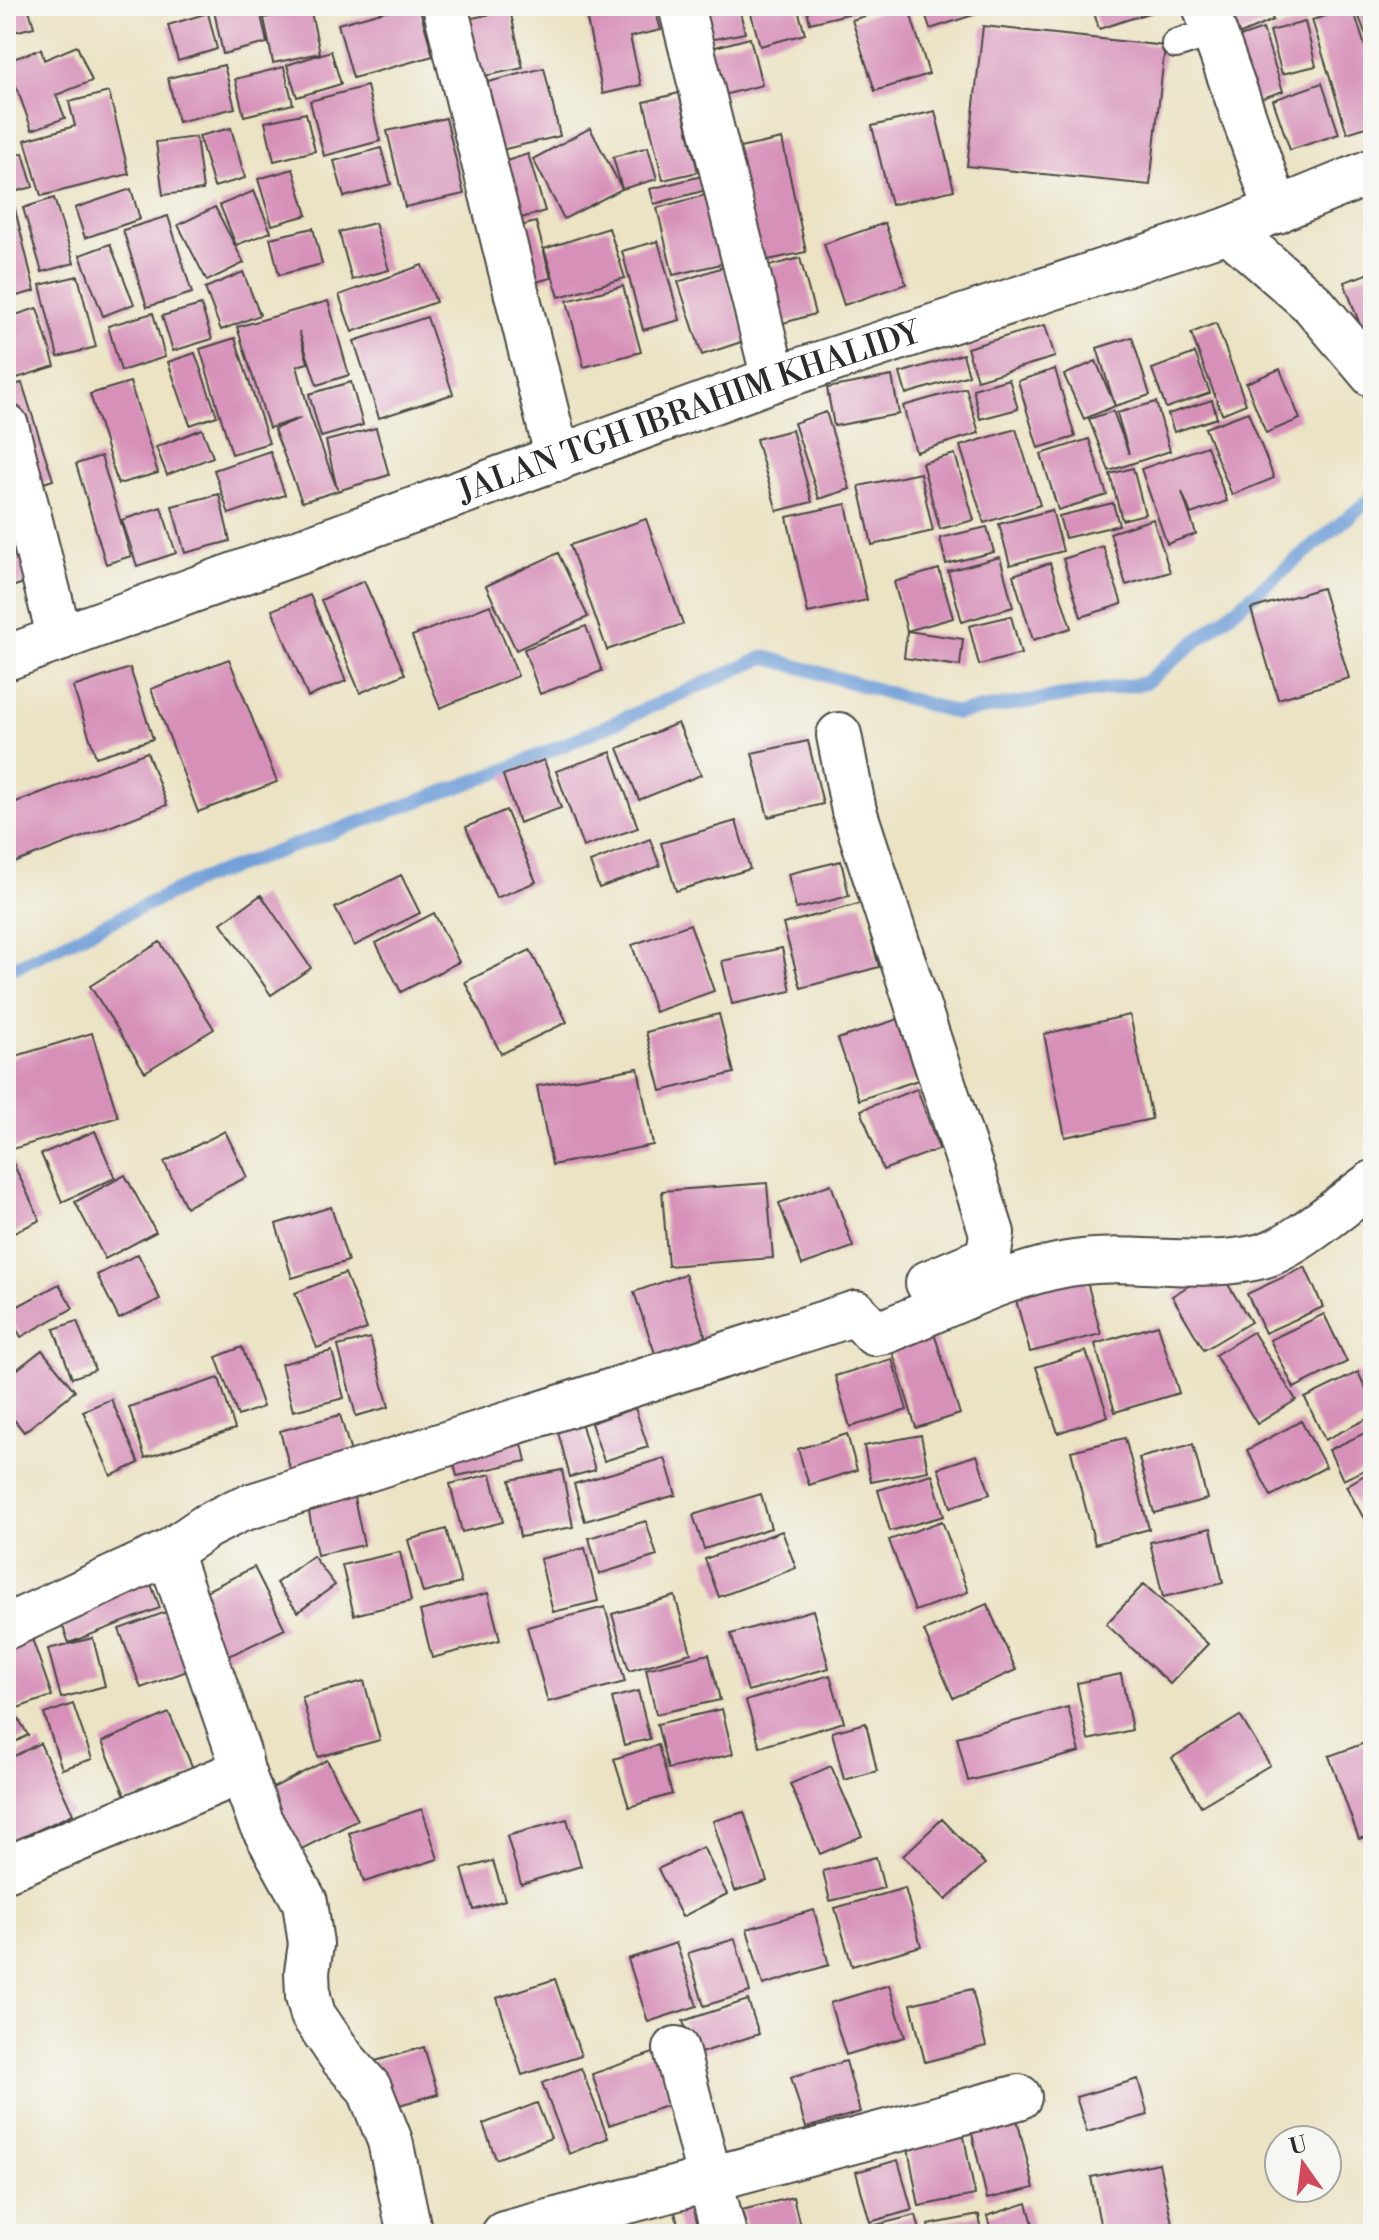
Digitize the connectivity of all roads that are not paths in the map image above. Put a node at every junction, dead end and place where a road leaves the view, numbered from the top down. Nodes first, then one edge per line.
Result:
1 (445, 6) edge
2 (681, 6) edge
3 (1198, 27) edge
4 (1373, 171) edge
5 (1277, 211) junction
6 (1228, 230) junction
7 (1373, 375) edge
8 (774, 379) junction
9 (6, 426) edge
10 (558, 459) junction
11 (60, 639) junction
12 (6, 658) edge
13 (839, 735) dead end
14 (1373, 1183) edge
15 (856, 1313) junction
16 (169, 1552) junction
17 (6, 1627) edge
18 (242, 1771) junction
19 (6, 1869) edge
20 (676, 2049) dead end
21 (1019, 2097) dead end
22 (711, 2179) junction
23 (410, 2234) edge
24 (504, 2234) edge
25 (724, 2234) edge

1 - 10 street
2 - 8 street
3 - 5 street
4 - 5 street, JALAN TGH IBRAHIM KHALIDY
5 - 6 street, JALAN TGH IBRAHIM KHALIDY
6 - 7 street
6 - 8 street, JALAN TGH IBRAHIM KHALIDY
8 - 10 street, JALAN TGH IBRAHIM KHALIDY
9 - 11 street
10 - 11 street, JALAN TGH IBRAHIM KHALIDY
11 - 12 street, JALAN TGH IBRAHIM KHALIDY
13 - 15 street
14 - 15 street
15 - 16 street
16 - 17 street
16 - 18 street
18 - 19 street
18 - 23 street
20 - 22 street
21 - 22 street
22 - 24 street
22 - 25 street

